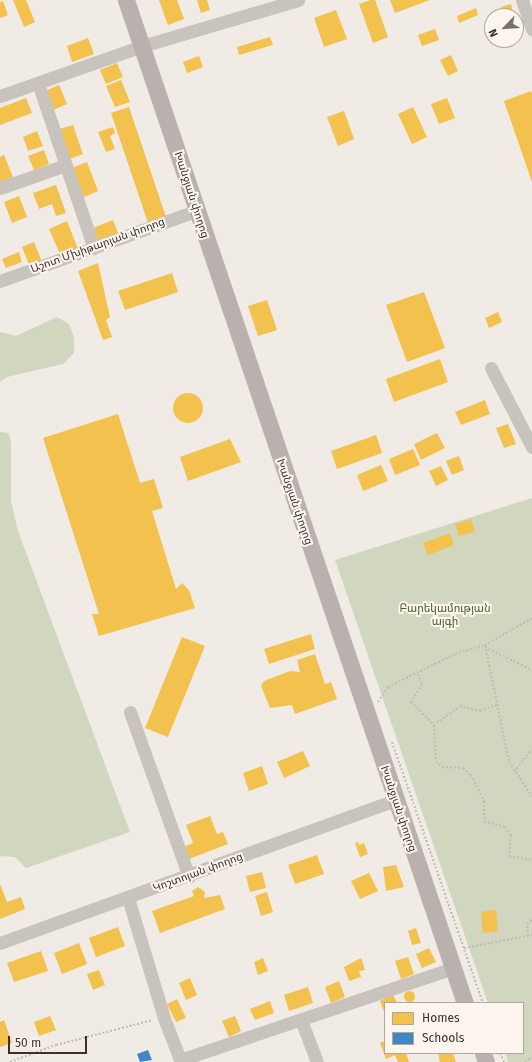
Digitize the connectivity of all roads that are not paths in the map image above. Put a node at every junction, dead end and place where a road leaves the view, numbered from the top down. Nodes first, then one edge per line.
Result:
1 (126, 0) edge
2 (298, 0) edge
3 (522, 0) edge
4 (532, 29) edge
5 (142, 46) junction
6 (38, 83) junction
7 (0, 96) edge
8 (66, 164) junction
9 (0, 188) edge
10 (196, 211) junction
11 (94, 248) junction
12 (0, 281) edge
13 (491, 368) dead end
14 (532, 447) edge
15 (130, 712) dead end
16 (395, 800) junction
17 (189, 876) junction
18 (128, 898) junction
19 (0, 943) edge
20 (453, 968) junction
21 (465, 1002) edge
22 (301, 1020) junction
23 (181, 1061) edge
24 (317, 1062) edge

1 - 5 main road, Խանջյան փողոց
2 - 5 street
3 - 4 street
5 - 6 street
5 - 10 main road, Խանջյան փողոց
6 - 7 street
6 - 8 street
8 - 9 street
8 - 11 street
10 - 11 street, Աշոտ Մխիթարյան փողոց
10 - 16 main road, Խանջյան փողոց
11 - 12 street, Աշոտ Մխիթարյան փողոց
13 - 14 street
15 - 17 street
16 - 17 street, Կոշտոյան փողոց
16 - 20 main road, Խանջյան փողոց
17 - 18 street, Կոշտոյան փողոց
18 - 19 street, Կոշտոյան փողոց
18 - 23 street
20 - 21 main road, Խանջյան փողոց
20 - 22 street
22 - 23 street
22 - 24 street

